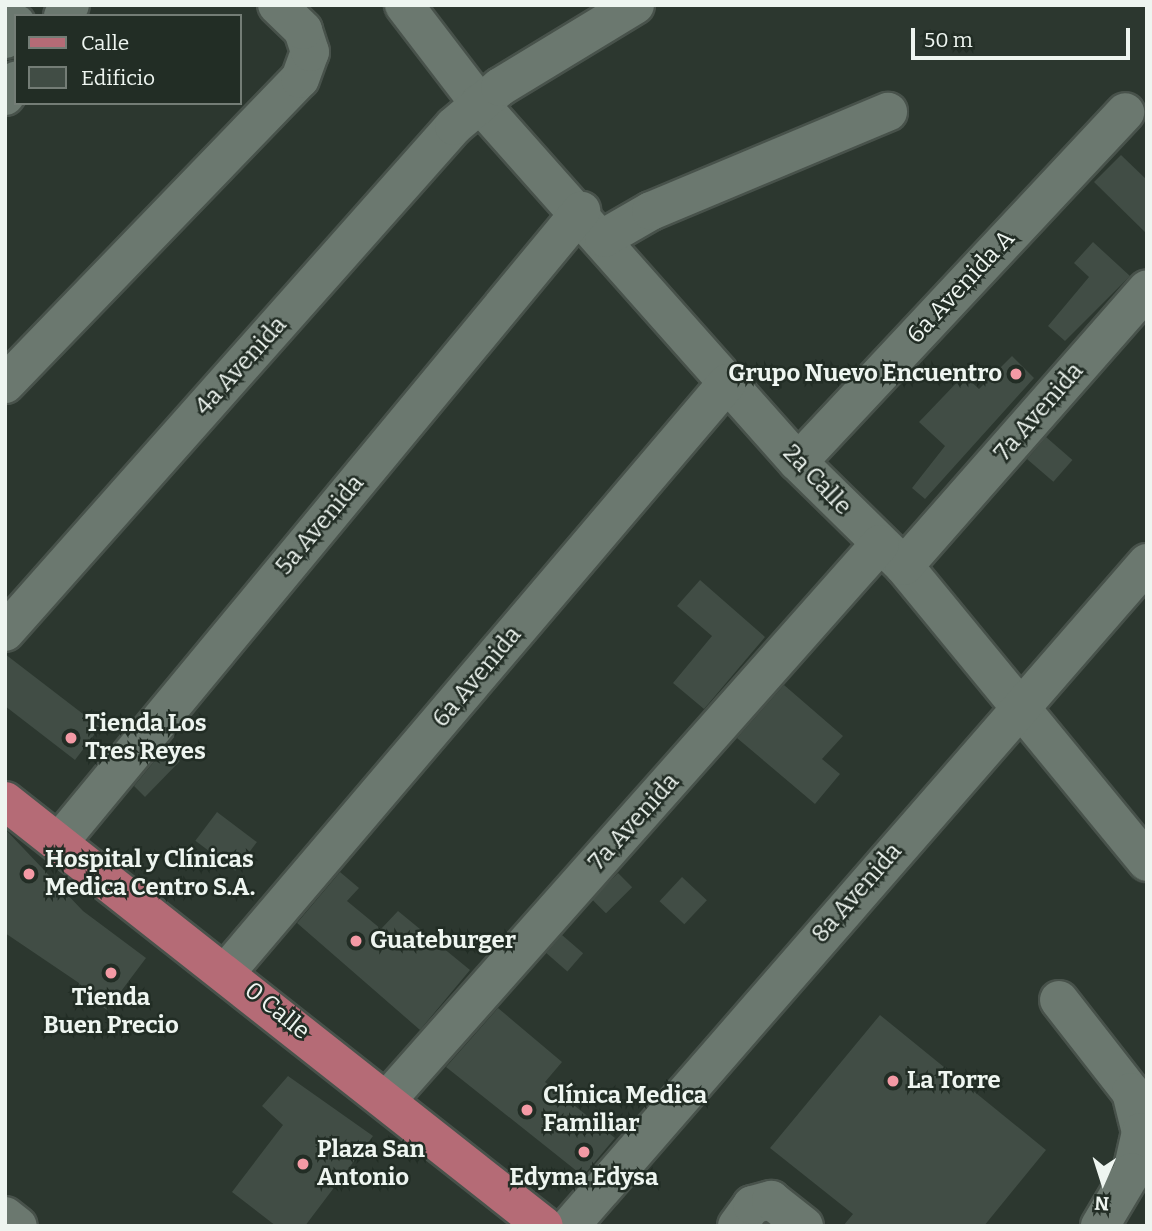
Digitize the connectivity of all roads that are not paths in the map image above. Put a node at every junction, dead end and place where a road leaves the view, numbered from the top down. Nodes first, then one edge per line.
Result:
1 (276, 5) edge
2 (404, 5) edge
3 (635, 5) edge
4 (479, 103) junction
5 (1125, 112) dead end
6 (888, 113) dead end
7 (593, 224) junction
8 (1147, 289) edge
9 (727, 383) junction
10 (5, 384) edge
11 (798, 462) junction
12 (892, 555) junction
13 (1147, 563) edge
14 (5, 632) edge
15 (1021, 703) junction
16 (5, 801) edge
17 (60, 842) junction
18 (1145, 854) edge
19 (227, 971) junction
20 (1059, 1000) dead end
21 (387, 1100) junction
22 (5, 1216) edge
23 (18, 1226) edge
24 (544, 1226) edge
25 (570, 1226) edge
26 (737, 1226) edge
27 (804, 1226) edge
28 (1100, 1226) edge

1 - 10 street
2 - 4 street, 2a Calle
3 - 4 street, 4a Avenida
4 - 7 street, 2a Calle
4 - 14 street, 4a Avenida
5 - 11 street, 6a Avenida A
6 - 7 street
7 - 9 street, 2a Calle
7 - 17 street, 5a Avenida
8 - 12 street, 7a Avenida
9 - 11 street, 2a Calle
9 - 19 street, 6a Avenida
11 - 12 street, 2a Calle
12 - 15 street, 2a Calle
12 - 21 street, 7a Avenida
13 - 15 street, 8a Avenida
15 - 18 street, 2a Calle
15 - 25 street, 8a Avenida
16 - 17 main road, 0 Calle
17 - 19 main road, 0 Calle
19 - 21 main road, 0 Calle
20 - 28 street
21 - 24 main road, 0 Calle
22 - 23 street
26 - 27 street

